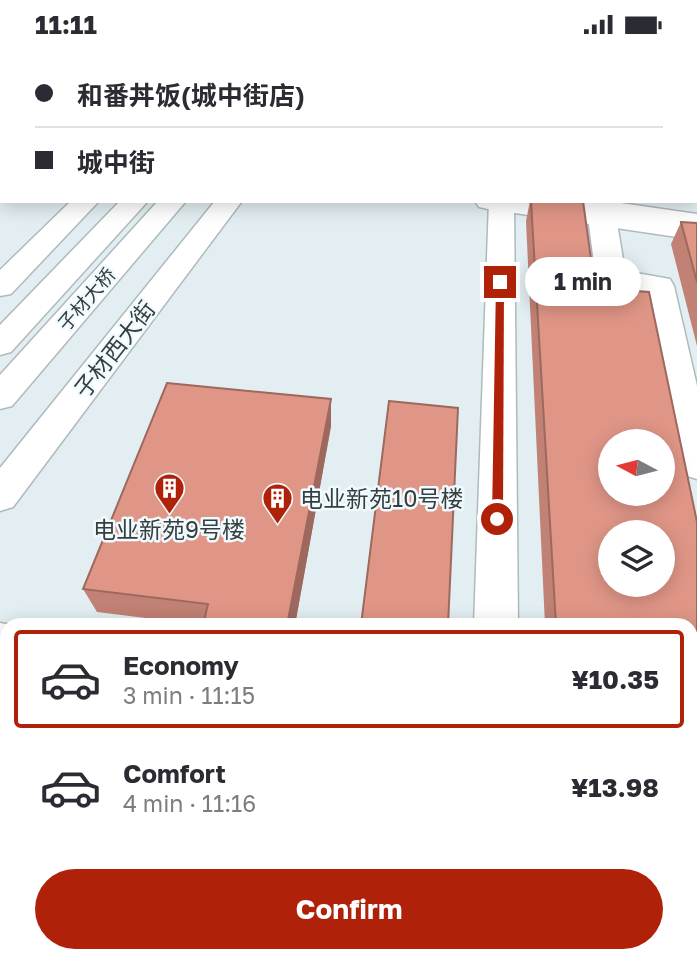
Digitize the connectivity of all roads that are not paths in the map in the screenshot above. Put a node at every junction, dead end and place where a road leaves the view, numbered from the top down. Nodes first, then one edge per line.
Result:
1 (84, 203) edge
2 (133, 203) edge
3 (171, 203) edge
4 (227, 203) edge
5 (494, 203) edge
6 (511, 203) edge
7 (563, 203) edge
8 (611, 209) edge
9 (697, 212) edge
10 (697, 222) edge
11 (697, 232) edge
12 (0, 287) edge
13 (0, 344) edge
14 (0, 397) edge
15 (697, 465) edge
16 (0, 496) edge
17 (496, 618) edge

1 - 12 main road
2 - 13 main road, 子材大桥
3 - 14 main road, 子材大桥
4 - 16 main road, 子材西大街
5 - 17 main road
6 - 8 main road
7 - 10 main road
8 - 9 main road
8 - 11 main road
8 - 15 main road

